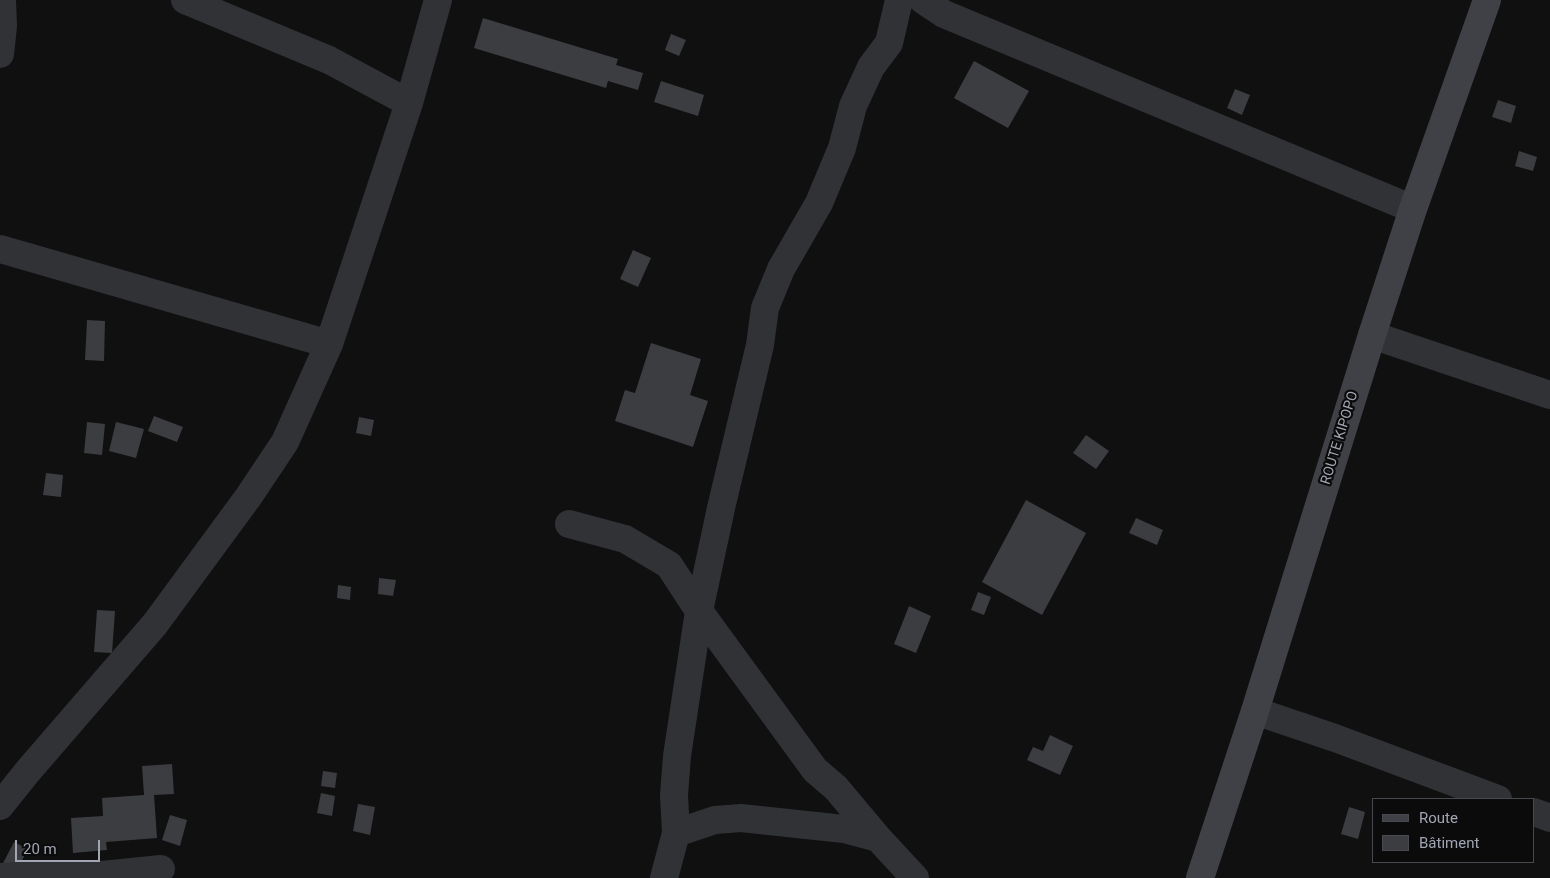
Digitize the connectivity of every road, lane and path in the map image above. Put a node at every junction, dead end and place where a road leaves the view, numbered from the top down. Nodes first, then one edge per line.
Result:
1 (2, 0) edge
2 (185, 0) edge
3 (438, 0) edge
4 (899, 0) edge
5 (1487, 0) edge
6 (938, 5) edge
7 (0, 54) edge
8 (409, 103) junction
9 (1413, 210) junction
10 (0, 249) edge
11 (1372, 335) junction
12 (329, 344) junction
13 (1550, 395) edge
14 (569, 524) dead end
15 (699, 611) junction
16 (1255, 711) junction
17 (1495, 798) edge
18 (0, 806) edge
19 (1535, 812) edge
20 (1550, 818) edge
21 (676, 833) junction
22 (878, 838) junction
23 (161, 869) dead end
24 (0, 877) edge
25 (664, 878) edge
26 (915, 878) edge
27 (1200, 878) edge

1 - 7 street
2 - 8 street
3 - 8 street
4 - 15 street
5 - 9 main road, ROUTE KIPOPO
6 - 9 street
8 - 12 street
9 - 11 main road, ROUTE KIPOPO
10 - 12 street
11 - 13 street
11 - 16 main road, ROUTE KIPOPO
12 - 18 street
14 - 15 street
15 - 21 street
15 - 22 street
16 - 17 street
16 - 27 main road, ROUTE KIPOPO
19 - 20 street
21 - 22 street
21 - 25 street
22 - 26 street
23 - 24 street

